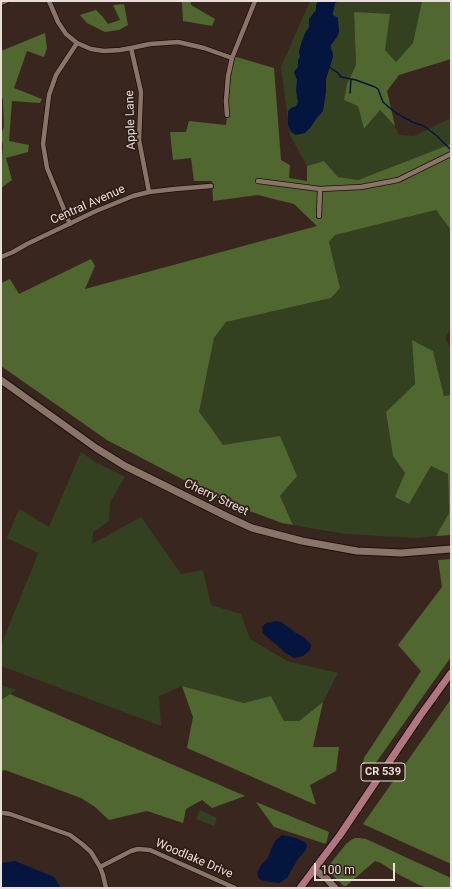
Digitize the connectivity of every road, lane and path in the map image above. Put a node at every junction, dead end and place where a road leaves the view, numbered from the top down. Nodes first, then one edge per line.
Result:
1 (6, 1) edge
2 (49, 1) edge
3 (255, 1) edge
4 (1, 3) edge
5 (77, 43) junction
6 (130, 48) junction
7 (232, 58) junction
8 (227, 115) dead end
9 (451, 154) edge
10 (258, 181) dead end
11 (211, 186) dead end
12 (320, 189) junction
13 (149, 192) junction
14 (319, 216) dead end
15 (70, 224) junction
16 (1, 257) edge
17 (1, 380) edge
18 (451, 549) edge
19 (451, 673) edge
20 (1, 813) edge
21 (100, 867) junction
22 (314, 869) junction
23 (106, 888) edge
24 (236, 888) edge
25 (300, 888) edge
26 (335, 888) edge

1 - 4 street
2 - 5 street
3 - 7 street
5 - 6 street
5 - 15 street
6 - 7 street
6 - 13 street, Apple Lane
7 - 8 street
9 - 12 street
10 - 12 street
11 - 13 street, Central Avenue
12 - 14 street
13 - 15 street, Central Avenue
15 - 16 street, Central Avenue
17 - 18 street, Cherry Street
19 - 22 main road, CR 539
20 - 21 street
21 - 23 street
21 - 24 street, Woodlake Drive
22 - 25 main road, CR 539
22 - 26 street

